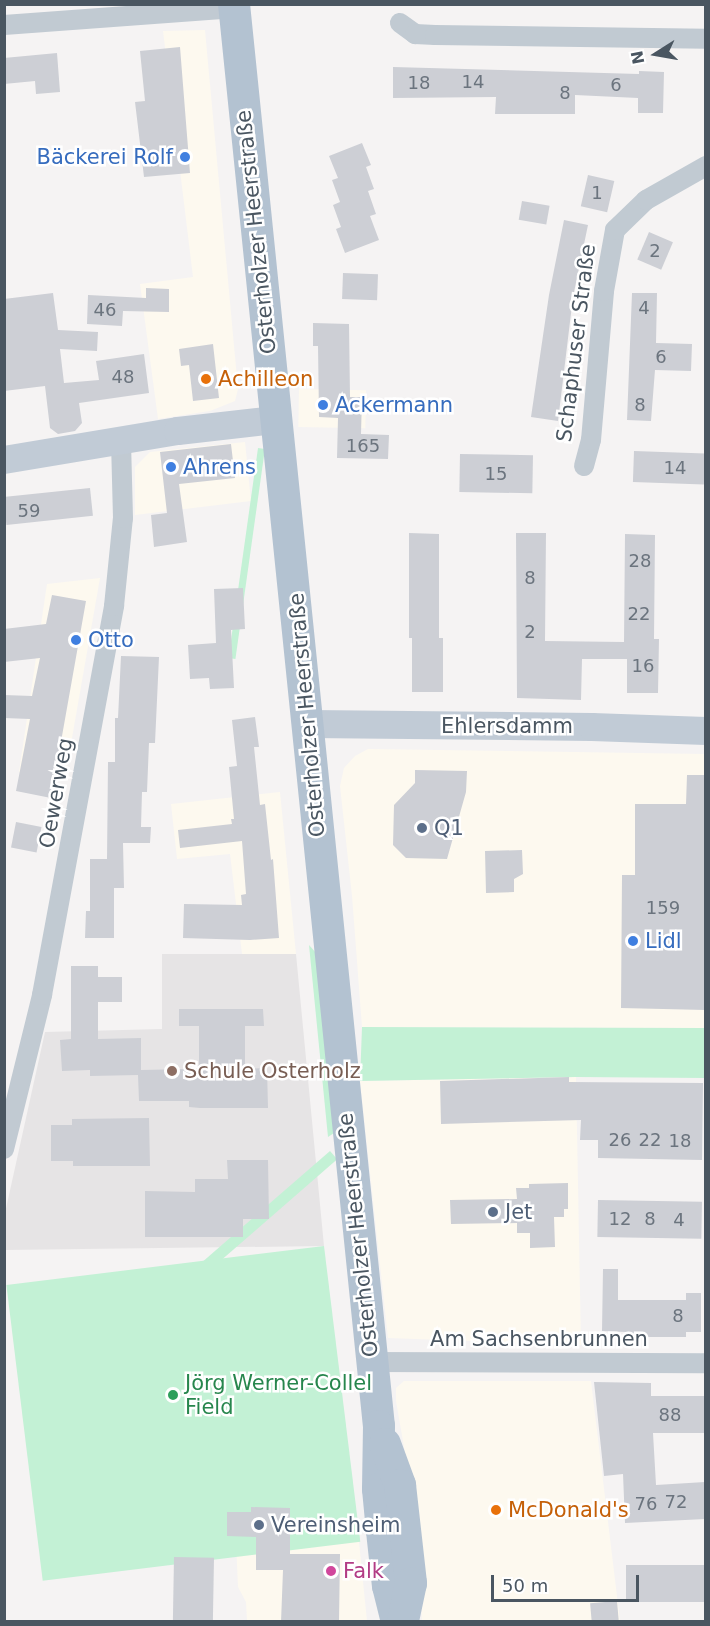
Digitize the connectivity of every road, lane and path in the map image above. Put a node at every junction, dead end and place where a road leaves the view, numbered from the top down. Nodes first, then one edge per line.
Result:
1 (234, 6) edge
2 (400, 23) dead end
3 (4, 25) edge
4 (705, 39) edge
5 (705, 166) edge
6 (275, 420) junction
7 (121, 441) junction
8 (4, 460) edge
9 (584, 466) dead end
10 (309, 724) junction
11 (705, 731) edge
12 (4, 1149) edge
13 (372, 1362) junction
14 (705, 1363) edge
15 (379, 1426) junction
16 (397, 1622) edge
17 (403, 1622) edge

1 - 3 street
1 - 6 main road, Osterholzer Heerstraße
2 - 4 street
5 - 9 street, Schaphuser Straße
6 - 7 street
6 - 10 main road, Osterholzer Heerstraße
7 - 8 street
7 - 12 street, Oewerweg
10 - 11 street, Ehlersdamm
10 - 13 main road, Osterholzer Heerstraße
13 - 14 street, Am Sachsenbrunnen
13 - 15 main road, Osterholzer Heerstraße
15 - 16 main road, Osterholzer Heerstraße
15 - 17 main road, Osterholzer Heerstraße

